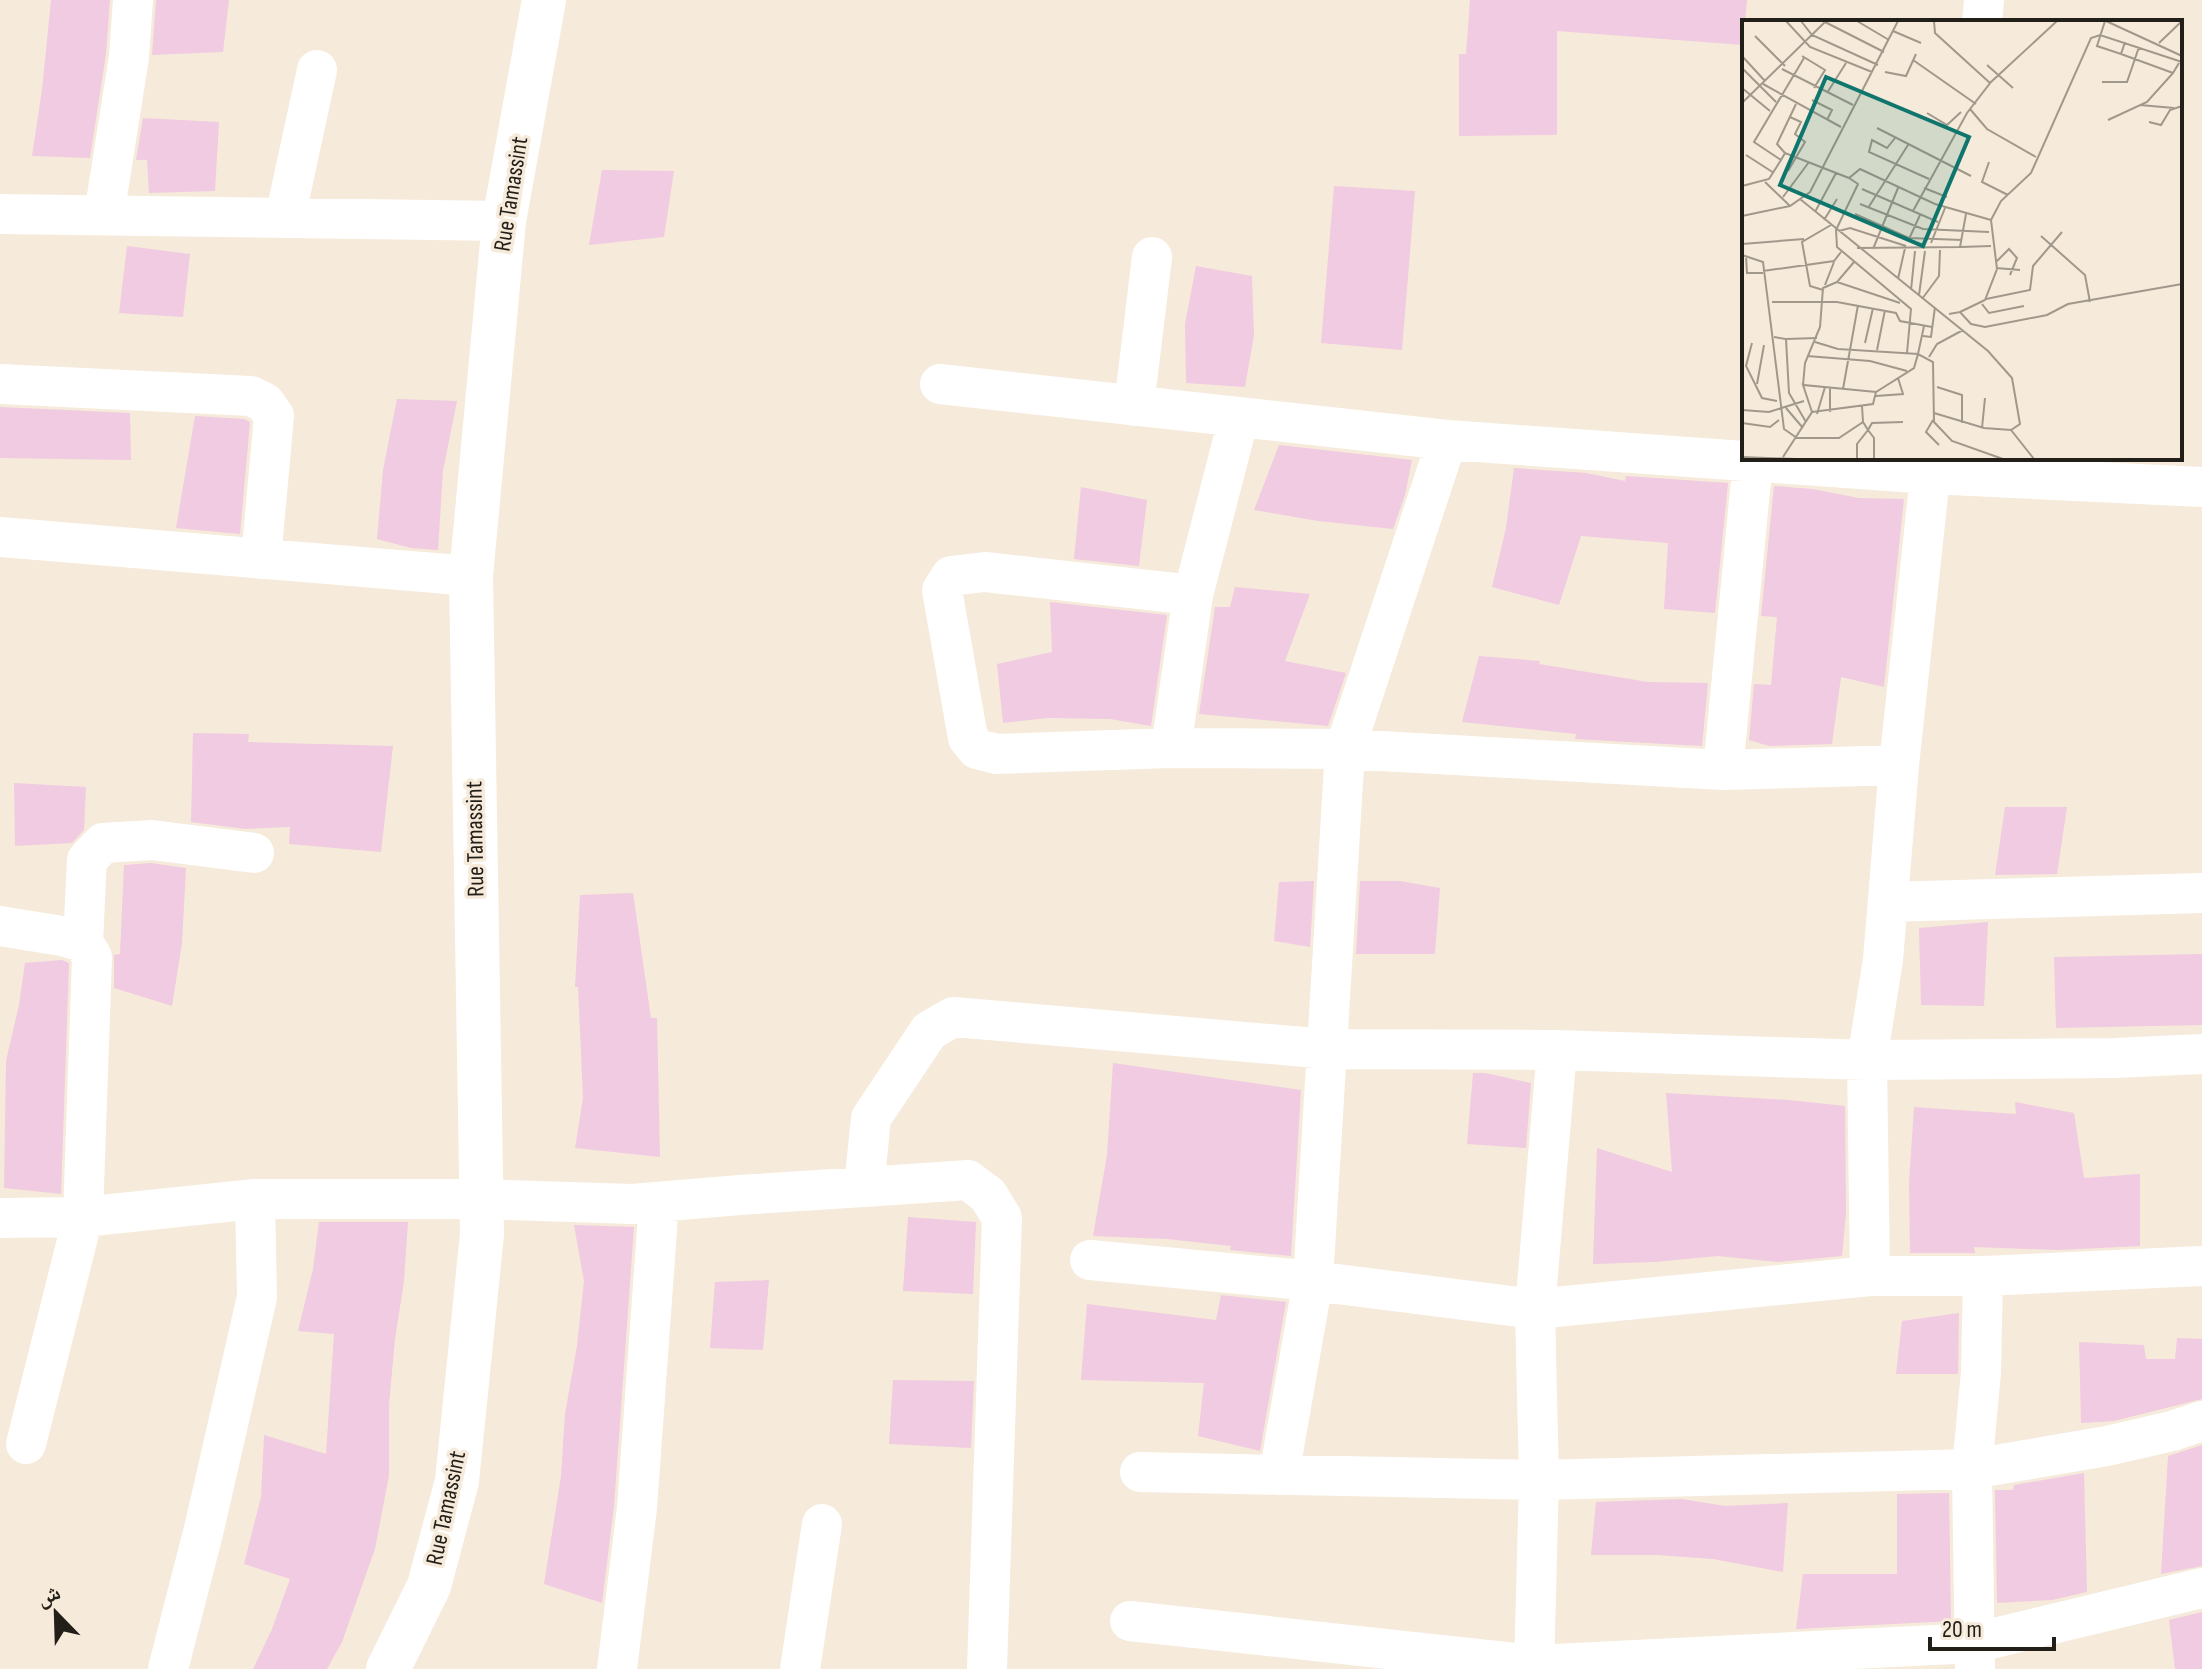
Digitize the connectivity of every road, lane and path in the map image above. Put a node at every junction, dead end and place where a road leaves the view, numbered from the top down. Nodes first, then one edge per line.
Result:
1 (133, 0) edge
2 (544, 0) edge
3 (1984, 0) edge
4 (1982, 20) edge
5 (317, 70) dead end
6 (0, 214) edge
7 (104, 215) junction
8 (285, 218) junction
9 (504, 221) junction
10 (1152, 257) dead end
11 (0, 384) edge
12 (940, 384) dead end
13 (1134, 406) junction
14 (1239, 417) junction
15 (1447, 440) junction
16 (1742, 459) edge
17 (1753, 460) joint
18 (1931, 466) edge
19 (2100, 470) edge
20 (2202, 487) edge
21 (0, 537) edge
22 (261, 559) junction
23 (471, 576) junction
24 (1193, 595) junction
25 (1171, 748) junction
26 (1345, 749) junction
27 (1899, 765) junction
28 (1723, 770) junction
29 (254, 853) dead end
30 (2202, 893) edge
31 (1888, 902) junction
32 (1, 932) edge
33 (83, 942) junction
34 (1328, 1049) junction
35 (1557, 1050) junction
36 (2202, 1054) edge
37 (1867, 1060) junction
38 (864, 1187) junction
39 (255, 1199) junction
40 (481, 1199) junction
41 (659, 1202) junction
42 (83, 1217) junction
43 (0, 1218) edge
44 (1090, 1260) dead end
45 (2202, 1266) edge
46 (1870, 1276) junction
47 (1983, 1276) junction
48 (1313, 1281) junction
49 (1535, 1309) junction
50 (2202, 1421) edge
51 (26, 1444) dead end
52 (1972, 1469) junction
53 (1140, 1472) dead end
54 (1279, 1475) junction
55 (1539, 1480) junction
56 (822, 1524) dead end
57 (2202, 1588) edge
58 (1130, 1621) dead end
59 (1974, 1656) edge
60 (1534, 1667) edge
61 (168, 1669) edge
62 (388, 1669) edge
63 (617, 1669) edge
64 (800, 1669) edge
65 (987, 1669) edge

1 - 7 street
2 - 9 main road, Rue Tamassint
3 - 4 street
5 - 8 street
6 - 7 street
7 - 8 street
8 - 9 street
9 - 23 main road, Rue Tamassint
10 - 13 street
11 - 22 street
12 - 13 street
13 - 14 street
14 - 15 street
14 - 24 street
15 - 16 street
15 - 26 street
17 - 18 street
17 - 28 street
18 - 19 street
18 - 27 street
19 - 20 street
21 - 22 street
22 - 23 street
23 - 40 main road, Rue Tamassint
24 - 25 street
24 - 25 street
25 - 26 street
26 - 28 street
26 - 34 street
27 - 28 street
27 - 31 street
29 - 33 street
30 - 31 street
31 - 37 street
32 - 33 street
33 - 42 street
34 - 35 street
34 - 38 street
34 - 48 street
35 - 37 street
35 - 49 street
36 - 37 street
37 - 46 street
38 - 41 street
38 - 65 street
39 - 40 street
39 - 42 street
39 - 61 street
40 - 41 street
40 - 62 main road, Rue Tamassint
41 - 63 street
42 - 43 street
42 - 51 street
44 - 48 street
45 - 47 street
46 - 47 street
46 - 49 street
47 - 52 street
48 - 49 street
48 - 54 street
49 - 55 street
50 - 52 street
52 - 55 street
52 - 59 street
53 - 54 street
54 - 55 street
55 - 60 street
56 - 64 street
57 - 59 street
58 - 60 street
59 - 60 street

